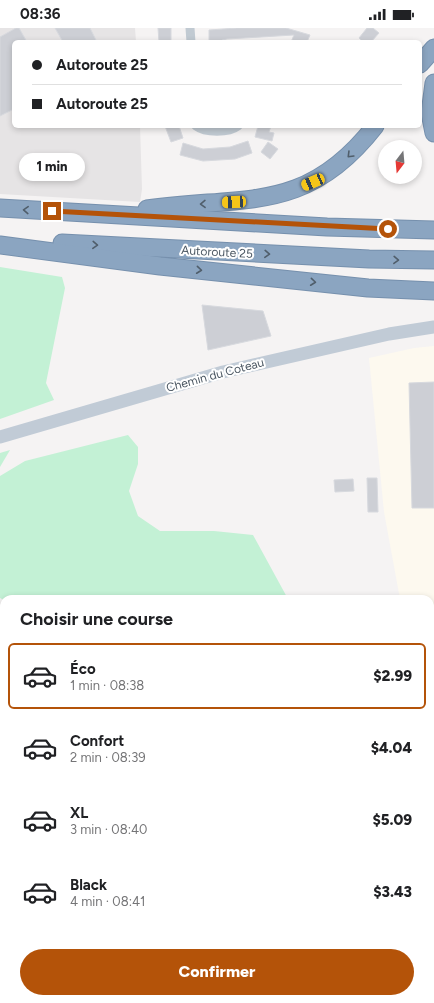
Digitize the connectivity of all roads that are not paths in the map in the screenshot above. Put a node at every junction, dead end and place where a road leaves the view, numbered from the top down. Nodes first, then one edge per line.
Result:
1 (190, 28) edge
2 (191, 40) edge
3 (434, 48) edge
4 (422, 62) edge
5 (434, 83) edge
6 (199, 128) edge
7 (234, 128) edge
8 (373, 128) edge
9 (434, 133) edge
10 (0, 208) edge
11 (111, 214) junction
12 (434, 230) edge
13 (0, 239) edge
14 (0, 245) edge
15 (434, 260) edge
16 (434, 291) edge
17 (434, 327) edge
18 (0, 437) edge

1 - 2 street
3 - 4 highway
5 - 9 highway
6 - 7 street
8 -> 11 highway
11 -> 10 highway
11 - 12 highway
13 -> 15 highway, Autoroute 25
14 -> 16 highway
17 - 18 street, Chemin du Coteau

